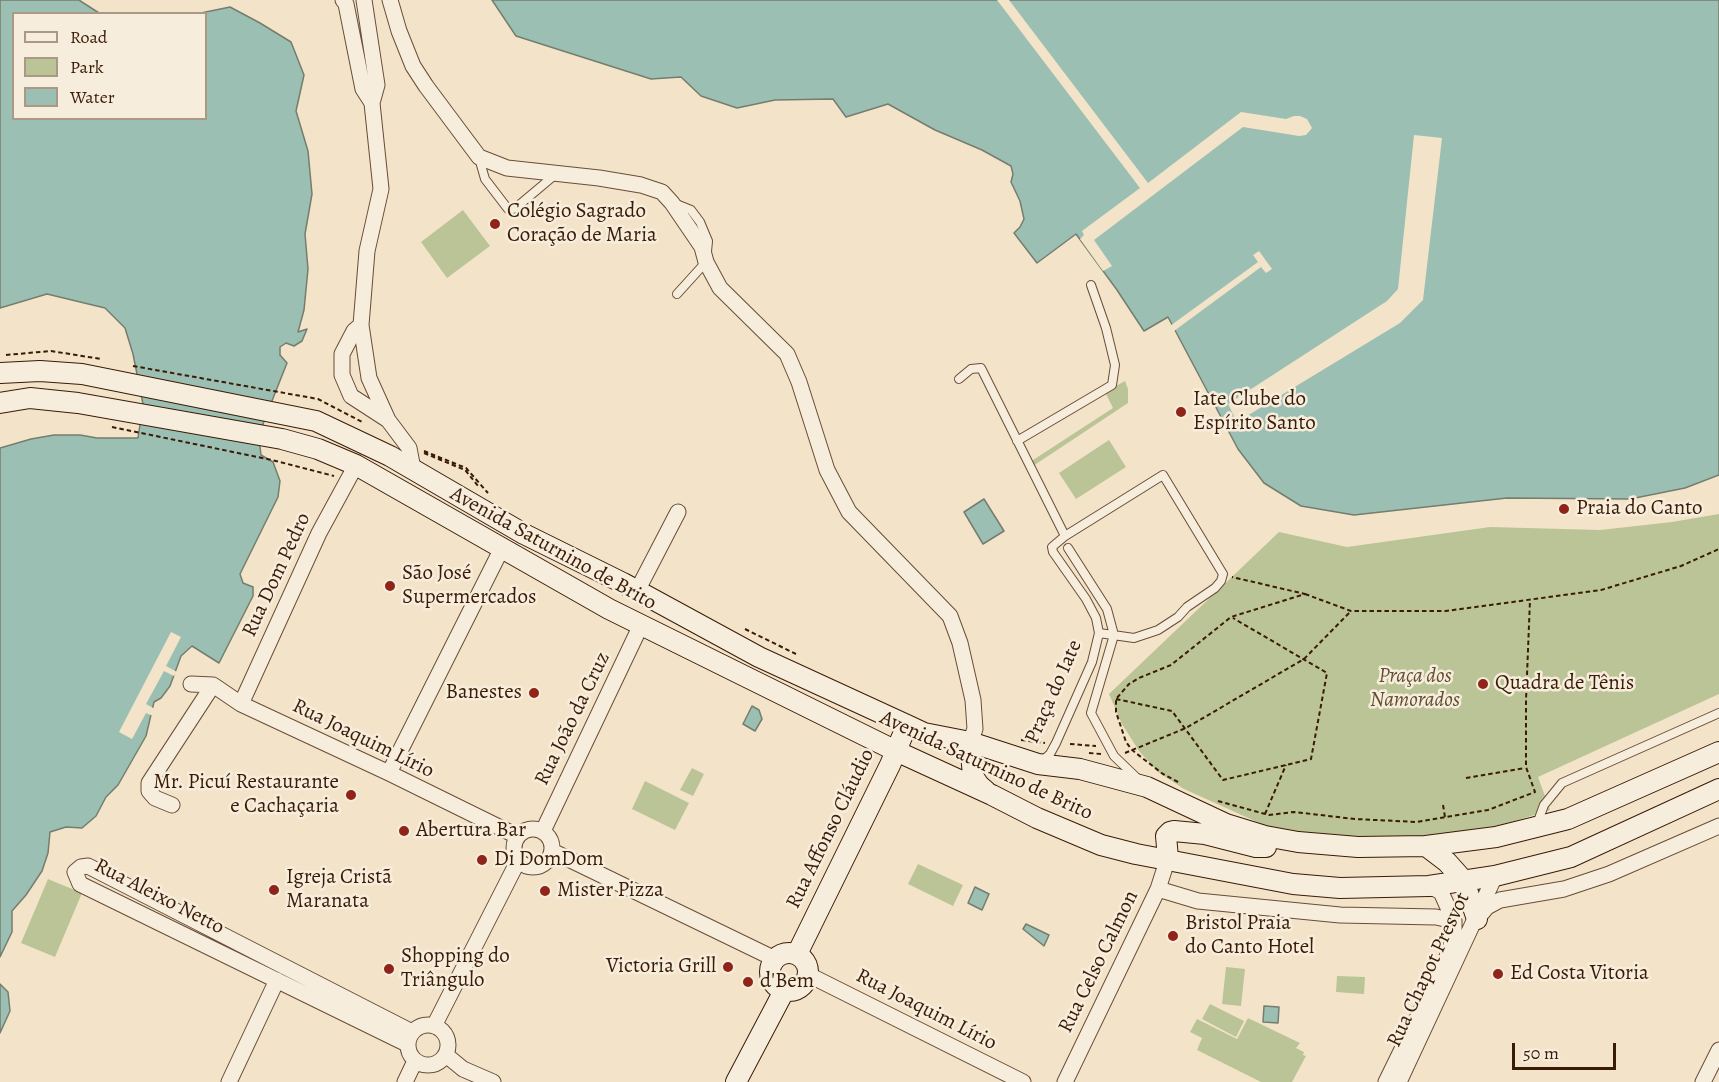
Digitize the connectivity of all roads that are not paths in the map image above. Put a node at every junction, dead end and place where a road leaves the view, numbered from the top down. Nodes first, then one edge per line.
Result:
1 (343, 0) edge
2 (364, 0) edge
3 (390, 0) edge
4 (372, 103) junction
5 (479, 157) junction
6 (557, 173) junction
7 (706, 262) junction
8 (1092, 285) dead end
9 (677, 294) dead end
10 (361, 325) junction
11 (0, 373) edge
12 (958, 380) dead end
13 (0, 403) edge
14 (387, 420) junction
15 (1017, 441) junction
16 (413, 469) junction
17 (352, 473) junction
18 (678, 512) dead end
19 (1065, 536) junction
20 (502, 548) junction
21 (1068, 548) dead end
22 (637, 591) junction
23 (701, 624) junction
24 (641, 625) junction
25 (1099, 633) junction
26 (1114, 636) junction
27 (191, 684) dead end
28 (213, 685) junction
29 (241, 704) junction
30 (1719, 714) edge
31 (907, 725) junction
32 (970, 742) junction
33 (896, 752) junction
34 (1719, 752) edge
35 (1038, 764) junction
36 (389, 773) junction
37 (1147, 787) junction
38 (1719, 789) edge
39 (993, 795) junction
40 (172, 805) dead end
41 (1719, 826) edge
42 (1537, 827) junction
43 (543, 831) junction
44 (517, 836) junction
45 (1298, 842) junction
46 (1426, 846) junction
47 (552, 851) junction
48 (1168, 858) junction
49 (518, 861) junction
50 (1495, 876) junction
51 (1464, 881) junction
52 (1429, 886) junction
53 (1158, 889) junction
54 (1477, 919) junction
55 (1454, 921) junction
56 (797, 954) junction
57 (775, 959) junction
58 (809, 975) junction
59 (277, 980) junction
60 (784, 991) junction
61 (434, 1026) junction
62 (410, 1038) junction
63 (1719, 1050) edge
64 (446, 1055) junction
65 (415, 1062) junction
66 (229, 1082) edge
67 (405, 1082) edge
68 (493, 1082) edge
69 (736, 1082) edge
70 (1023, 1082) edge
71 (1049, 1082) edge
72 (1065, 1082) edge
73 (1386, 1082) edge
74 (1399, 1082) edge
75 (1703, 1082) edge

1 - 4 street
2 - 4 street
3 - 5 street
4 - 10 street
5 - 6 street
5 - 6 lane
6 - 7 street
7 - 9 lane
7 - 32 street
8 - 15 lane
10 - 14 street
10 - 14 street
11 - 16 main road, Avenida Saturnino de Brito
12 - 15 lane
13 - 17 main road, Avenida Saturnino de Brito
14 - 16 street
15 - 19 lane
16 - 22 main road, Avenida Saturnino de Brito
17 - 20 main road, Avenida Saturnino de Brito
17 - 29 street, Rua Dom Pedro
18 - 22 street
19 - 25 lane
19 - 26 lane
20 - 24 main road, Avenida Saturnino de Brito
20 - 36 street
21 - 26 lane
22 - 23 main road, Avenida Saturnino de Brito
23 - 24 main road
23 - 31 main road, Avenida Saturnino de Brito
24 - 33 main road, Avenida Saturnino de Brito
24 - 43 street, Rua João da Cruz
25 - 26 lane
25 - 35 lane, Praça do Iate
26 - 37 lane, Praça do Iate
27 - 28 street
28 - 29 street, Rua Joaquim Lírio
28 - 40 street
29 - 36 street, Rua Joaquim Lírio
30 - 42 lane
31 - 32 main road, Avenida Saturnino de Brito
31 - 33 main road, Rua Affonso Cláudio
32 - 35 main road, Avenida Saturnino de Brito
32 - 39 main road
33 - 39 main road, Avenida Saturnino de Brito
33 - 56 main road, Rua Affonso Cláudio
34 - 42 main road, Avenida Saturnino de Brito
35 - 37 main road, Avenida Saturnino de Brito
36 - 44 street, Rua Joaquim Lírio
37 - 45 main road, Avenida Saturnino de Brito
38 - 50 main road, Avenida Saturnino de Brito
39 - 48 main road, Avenida Saturnino de Brito
41 - 54 street
42 - 46 main road, Avenida Saturnino de Brito
43 - 44 street
43 - 47 street
44 - 49 street
45 - 46 main road, Avenida Saturnino de Brito
45 - 48 main road
46 - 51 main road
47 - 49 street
47 - 57 street
48 - 52 main road, Avenida Saturnino de Brito
48 - 53 street, Rua Celso Calmon
49 - 61 street
50 - 51 main road, Avenida Saturnino de Brito
50 - 54 street, Rua Chapot Presvot
51 - 52 main road, Avenida Saturnino de Brito
51 - 54 main road
52 - 55 street, Rua Chapot Presvot
53 - 55 street
53 - 72 street, Rua Celso Calmon
54 - 74 street, Rua Chapot Presvot
55 - 73 street, Rua Chapot Presvot
56 - 57 main road
56 - 58 main road
57 - 60 main road
58 - 60 main road
58 - 70 street, Rua Joaquim Lírio
59 - 62 street, Rua Aleixo Netto
59 - 62 street, Rua Aleixo Netto
59 - 66 street
60 - 69 main road
61 - 62 street
61 - 64 street
62 - 65 street
63 - 75 street
64 - 65 street
64 - 68 street
65 - 67 street
71 - 72 street

